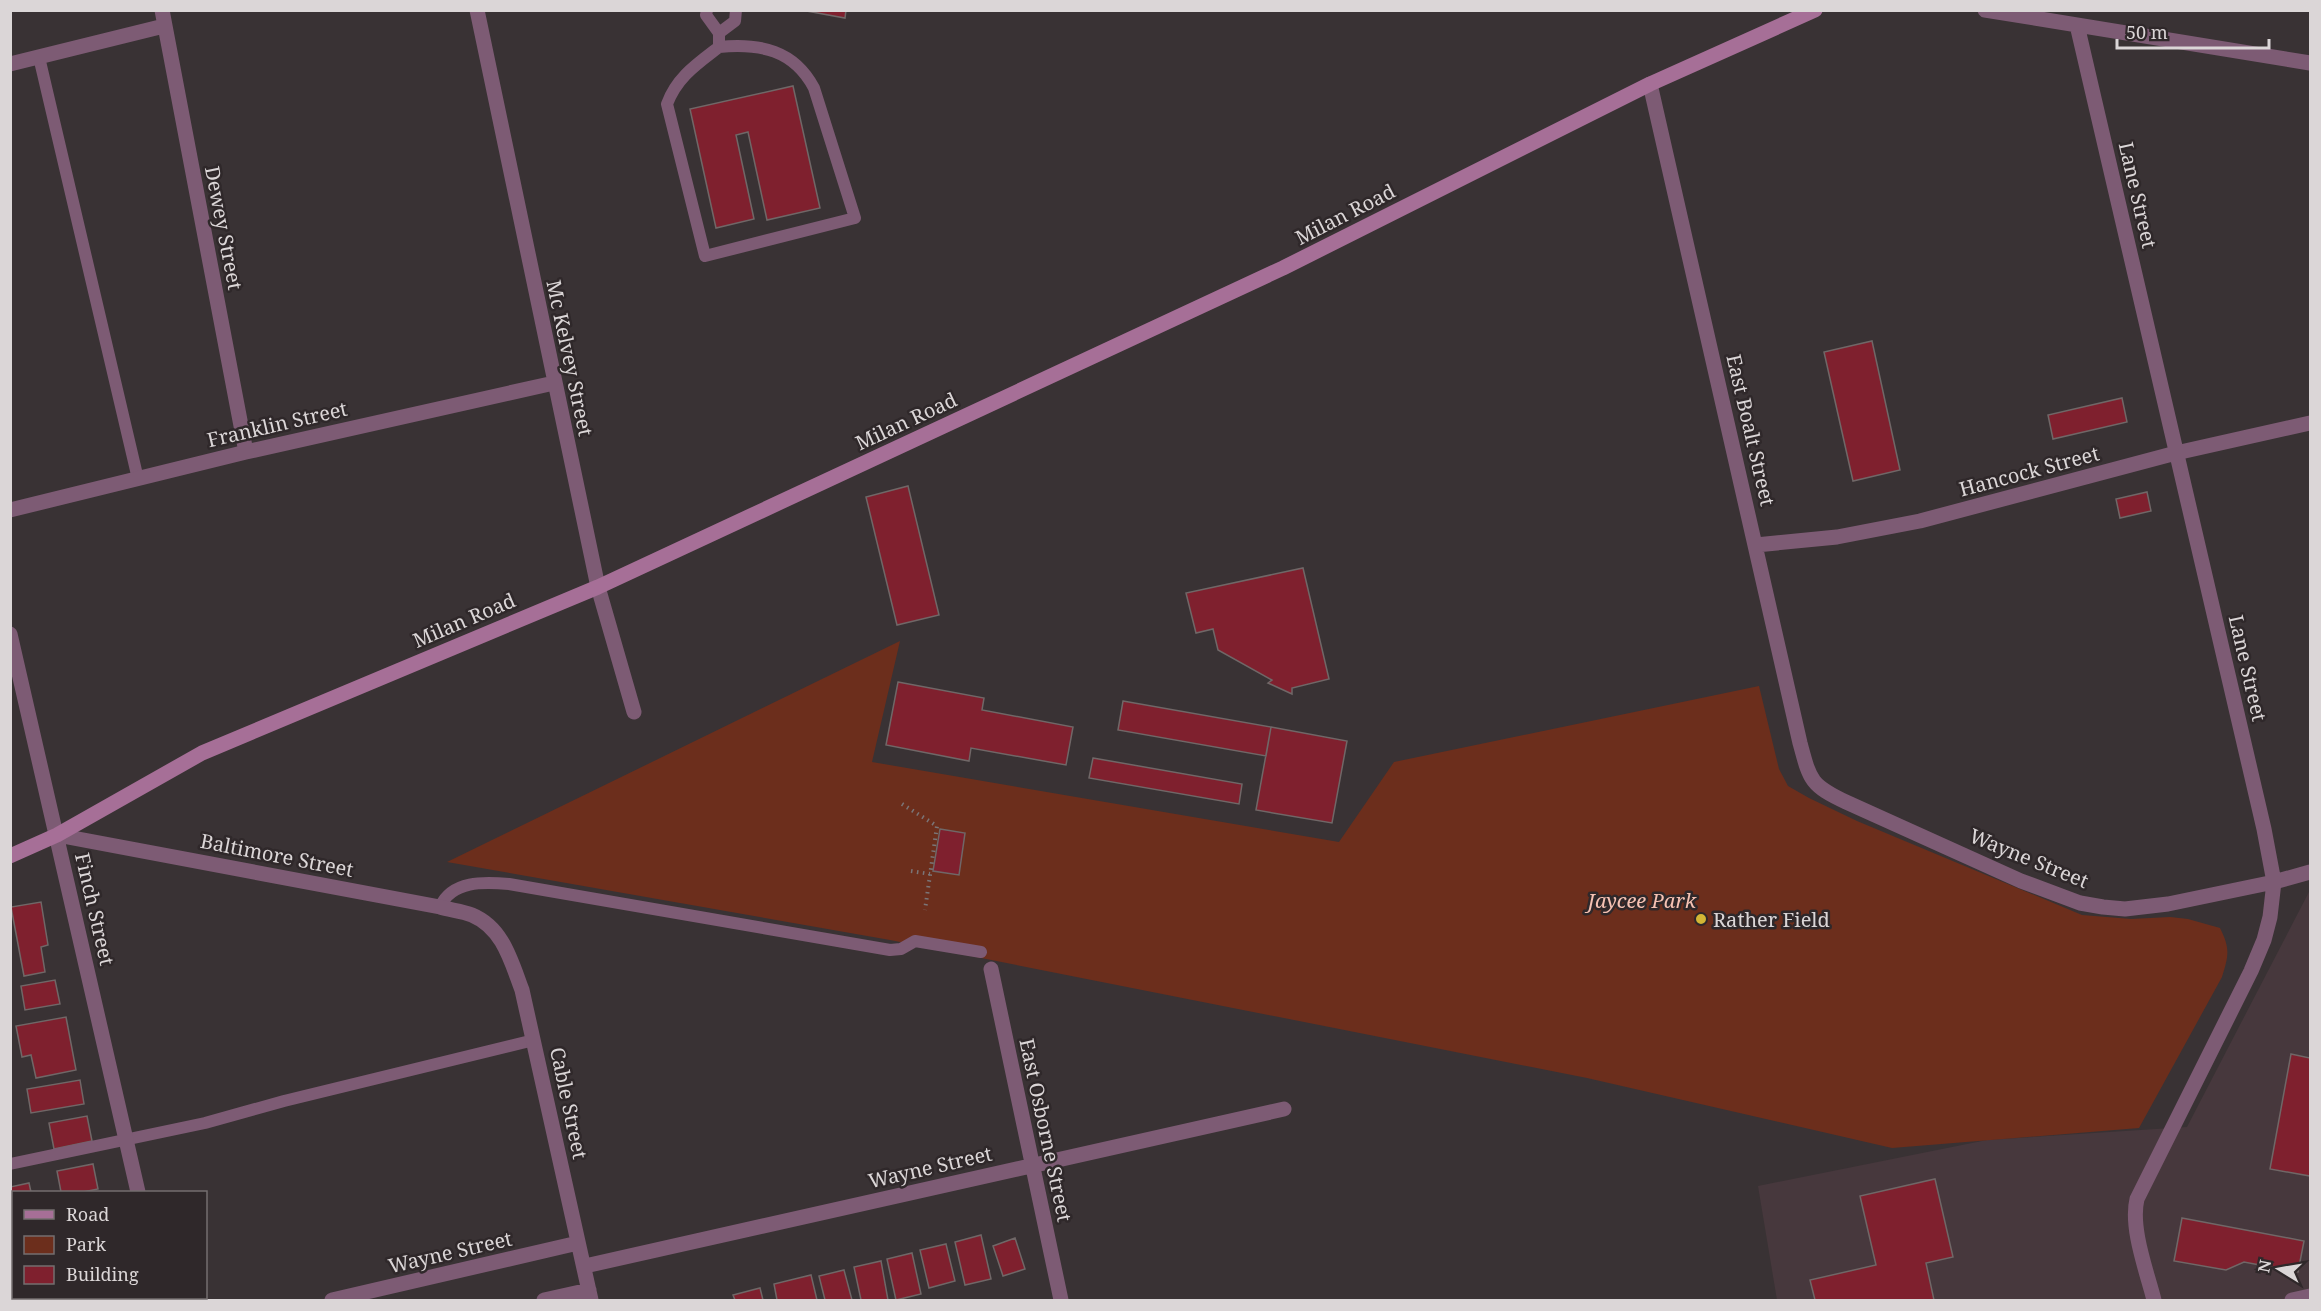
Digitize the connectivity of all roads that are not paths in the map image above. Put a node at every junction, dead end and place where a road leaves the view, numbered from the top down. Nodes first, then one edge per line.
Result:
1 (477, 10) edge
2 (707, 10) edge
3 (736, 10) edge
4 (1815, 10) edge
5 (1985, 10) edge
6 (163, 18) edge
7 (2077, 25) junction
8 (719, 33) junction
9 (719, 47) junction
10 (39, 57) junction
11 (2310, 63) edge
12 (10, 64) edge
13 (1650, 84) junction
14 (554, 383) junction
15 (2310, 423) edge
16 (246, 452) junction
17 (2176, 453) junction
18 (138, 479) junction
19 (10, 510) edge
20 (1756, 545) junction
21 (598, 587) junction
22 (10, 634) edge
23 (634, 712) dead end
24 (1815, 784) joint
25 (57, 835) junction
26 (10, 856) edge
27 (2310, 872) edge
28 (2274, 882) junction
29 (440, 907) junction
30 (487, 924) joint
31 (981, 952) dead end
32 (991, 969) dead end
33 (534, 1040) junction
34 (1284, 1109) dead end
35 (125, 1142) junction
36 (10, 1164) edge
37 (1032, 1166) junction
38 (138, 1191) edge
39 (578, 1244) junction
40 (585, 1266) junction
41 (590, 1295) edge
42 (2310, 1296) edge
43 (332, 1300) edge
44 (544, 1300) edge
45 (1061, 1300) edge
46 (2154, 1300) edge
47 (2292, 1300) edge

1 - 14 street, Mc Kelvey Street
2 - 8 lane
3 - 8 lane
4 - 13 street, Milan Road
5 - 7 street
6 - 10 street
6 - 16 street, Dewey Street
7 - 11 street
7 - 17 street, Lane Street
8 - 9 lane
9 - 9 lane
10 - 12 street
10 - 18 lane
13 - 20 street, East Boalt Street
13 - 21 street, Milan Road
14 - 16 street, Franklin Street
14 - 21 street, Mc Kelvey Street
15 - 17 street, Hancock Street
16 - 18 street, Franklin Street
17 - 20 street, Hancock Street
17 - 28 street, Lane Street
18 - 19 street, Franklin Street
20 - 24 street, East Boalt Street
21 - 23 street, Mc Kelvey Street
21 - 25 street, Milan Road
22 - 25 street, Finch Street
24 - 28 street, Wayne Street
25 - 26 street, Milan Road
25 - 29 street, Baltimore Street
25 - 35 street, Finch Street
27 - 28 street, Wayne Street
28 - 46 street, Lane Street
29 - 30 street, Baltimore Street
29 - 31 lane
30 - 33 street, Cable Street
32 - 37 street, East Osborne Street
33 - 35 lane
33 - 39 street, Cable Street
34 - 37 street, Wayne Street
35 - 36 lane
35 - 38 street, Finch Street
37 - 40 street, Wayne Street
37 - 45 street, East Osborne Street
39 - 40 street, Cable Street
39 - 43 street, Wayne Street
40 - 41 street, Cable Street
41 - 44 street
42 - 47 street

